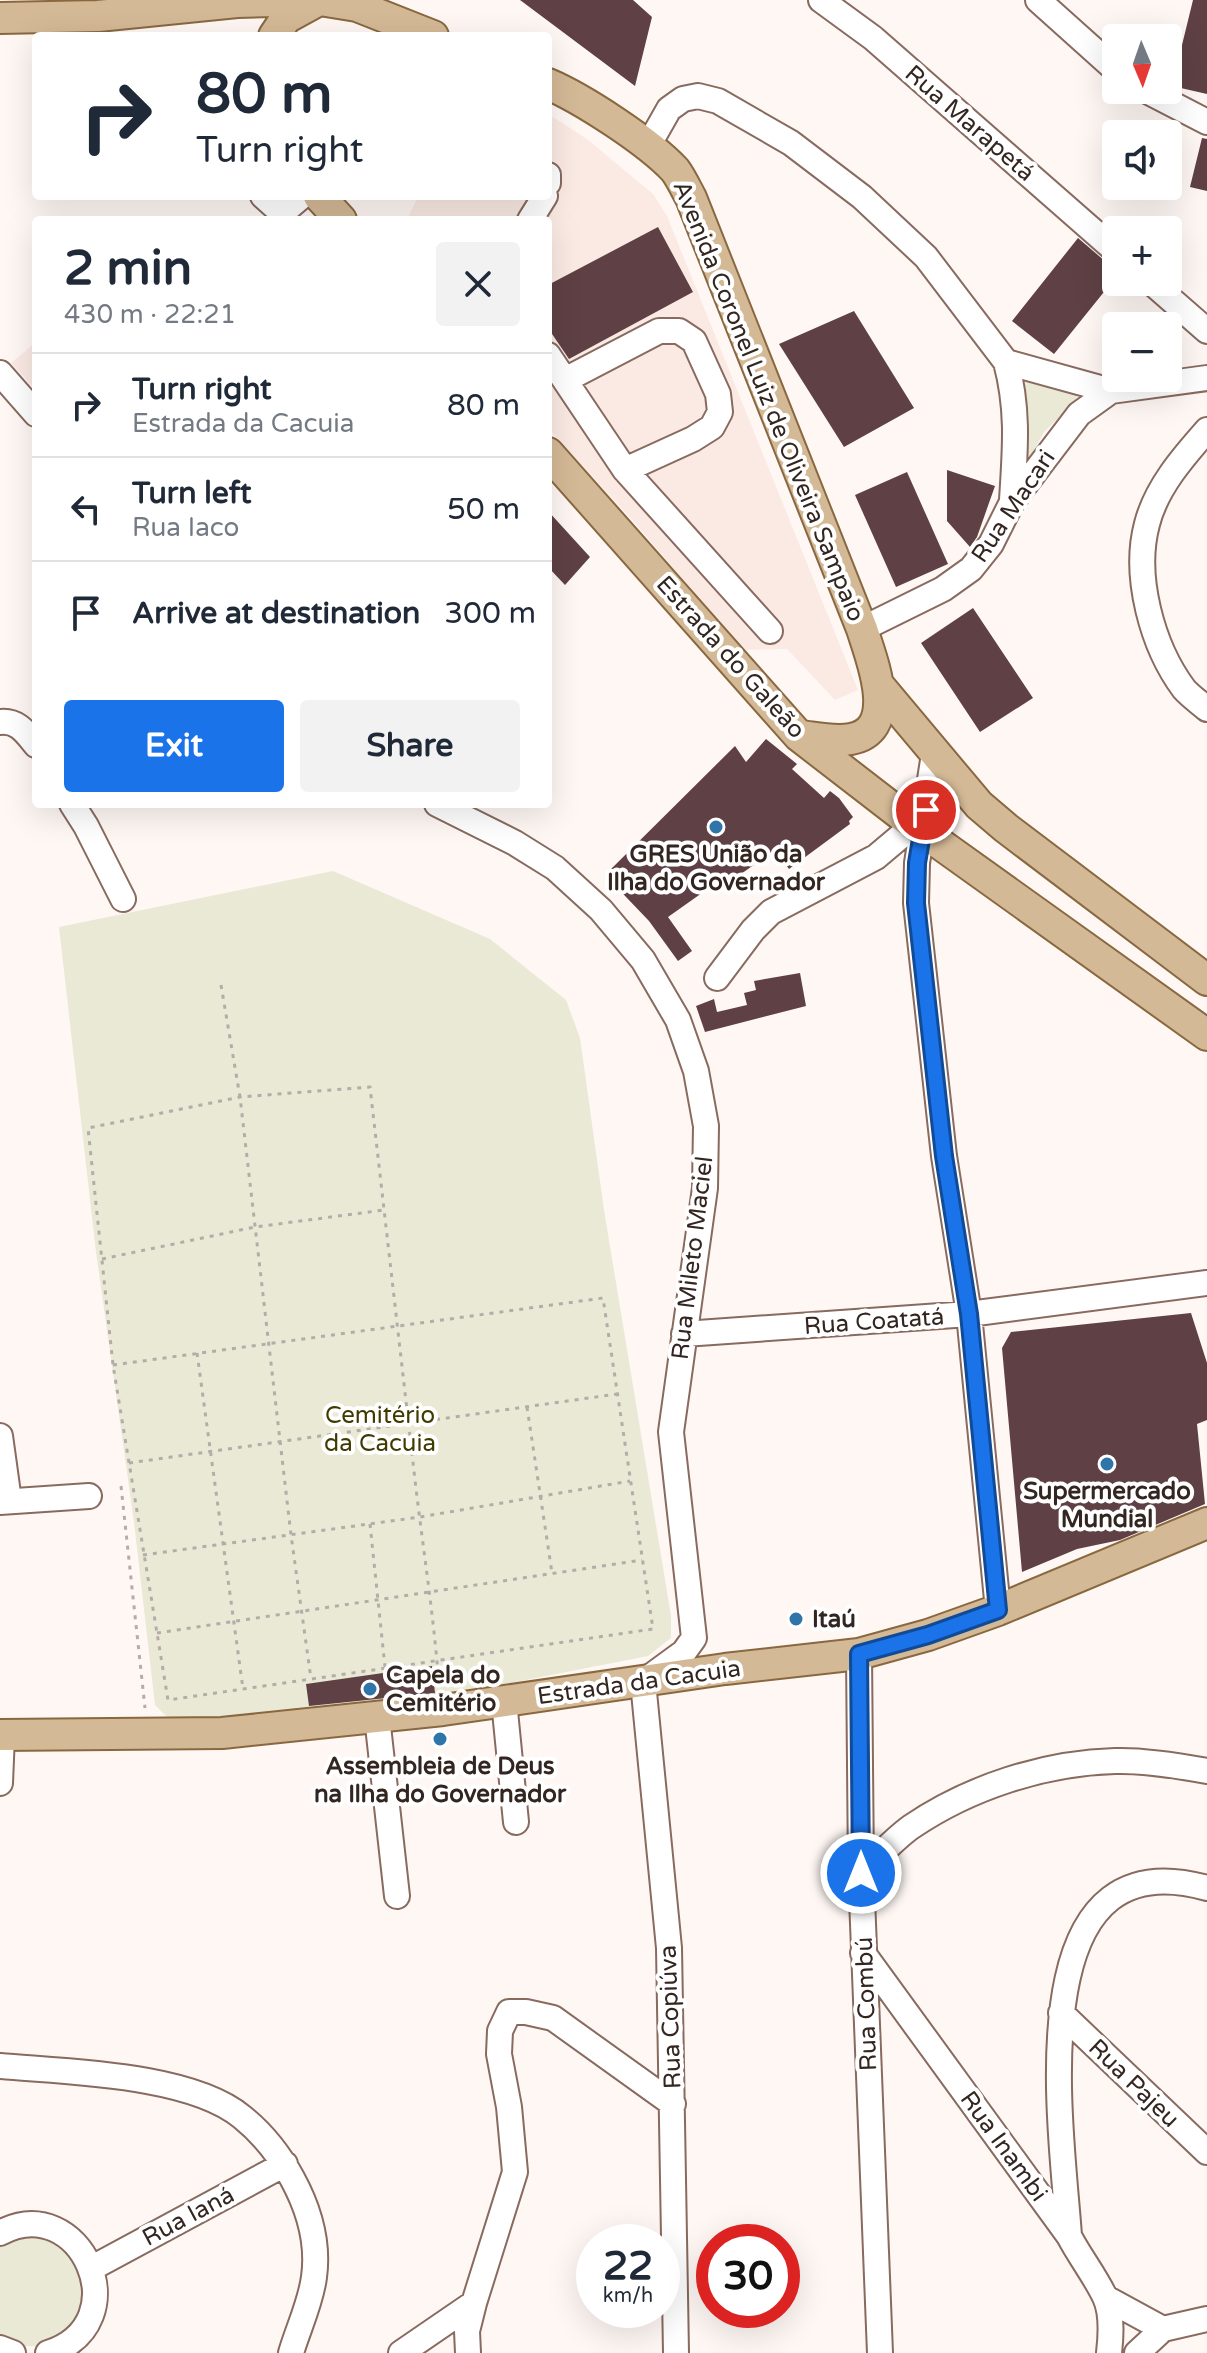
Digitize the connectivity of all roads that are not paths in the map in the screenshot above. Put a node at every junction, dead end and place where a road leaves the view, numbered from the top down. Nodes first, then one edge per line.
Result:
1 (313, 0) edge
2 (320, 0) edge
3 (821, 0) edge
4 (1038, 0) edge
5 (235, 1) edge
6 (357, 3) edge
7 (109, 8) edge
8 (6, 15) edge
9 (130, 32) edge
10 (277, 32) edge
11 (424, 32) edge
12 (1102, 57) edge
13 (552, 86) edge
14 (1172, 104) edge
15 (1207, 122) edge
16 (648, 146) junction
17 (267, 200) edge
18 (322, 202) edge
19 (1102, 239) edge
20 (1167, 296) edge
21 (1207, 331) edge
22 (552, 361) edge
23 (1006, 362) junction
24 (0, 373) edge
25 (1207, 378) edge
26 (565, 380) junction
27 (1182, 381) edge
28 (1102, 389) edge
29 (1110, 392) edge
30 (32, 409) edge
31 (1207, 430) edge
32 (552, 458) edge
33 (625, 470) junction
34 (1012, 502) junction
35 (862, 629) junction
36 (770, 631) dead end
37 (880, 687) junction
38 (1207, 709) edge
39 (0, 722) edge
40 (799, 736) junction
41 (32, 740) edge
42 (934, 754) junction
43 (74, 808) edge
44 (445, 808) edge
45 (927, 834) junction
46 (917, 863) joint
47 (123, 899) dead end
48 (717, 978) dead end
49 (1207, 980) edge
50 (1207, 1035) edge
51 (1207, 1283) edge
52 (969, 1314) junction
53 (684, 1334) junction
54 (0, 1436) edge
55 (89, 1496) dead end
56 (4, 1502) edge
57 (1207, 1523) edge
58 (998, 1610) junction
59 (694, 1638) junction
60 (859, 1654) junction
61 (725, 1669) junction
62 (643, 1682) junction
63 (504, 1701) junction
64 (377, 1717) junction
65 (1, 1735) edge
66 (1207, 1771) edge
67 (0, 1783) edge
68 (516, 1822) dead end
69 (861, 1873) junction
70 (1207, 1888) edge
71 (397, 1896) dead end
72 (863, 1953) junction
73 (1061, 2013) junction
74 (0, 2066) edge
75 (673, 2104) junction
76 (1207, 2152) edge
77 (285, 2164) junction
78 (0, 2233) edge
79 (1069, 2236) junction
80 (92, 2268) junction
81 (1106, 2298) junction
82 (474, 2303) junction
83 (1207, 2319) edge
84 (1163, 2329) junction
85 (56, 2352) edge
86 (291, 2353) edge
87 (401, 2353) edge
88 (468, 2353) edge
89 (676, 2353) edge
90 (880, 2353) edge
91 (1109, 2353) edge
92 (1137, 2353) edge

1 - 5 main road
2 - 6 main road
2 - 10 main road
3 - 19 street, Rua Marapetá
4 - 12 street
5 - 7 main road
6 - 11 main road
7 - 8 main road
7 - 9 main road
13 - 16 main road, Avenida Coronel Luiz de Oliveira Sampaio
14 - 15 street
16 - 23 street
16 - 35 main road, Avenida Coronel Luiz de Oliveira Sampaio
17 - 18 street
20 - 21 street
22 - 26 street
23 - 28 street
23 - 34 street
24 - 30 street
25 - 27 street, Rua Macari
26 - 33 street
26 - 33 street
29 - 34 street, Rua Macari
31 - 38 street
32 - 40 main road, Estrada do Galeão
33 - 36 street
34 - 35 street, Rua Macari
35 - 37 main road, Avenida Coronel Luiz de Oliveira Sampaio
37 - 40 main road
37 - 42 main road
39 - 41 street
40 - 45 main road, Estrada do Galeão
42 - 45 street
42 - 49 main road
43 - 47 street
44 - 53 street, Rua Mileto Maciel
45 - 46 main road
45 - 48 street
45 - 50 main road, Estrada do Galeão
46 - 52 street
51 - 52 street, Rua Coatatá
52 - 53 street, Rua Coatatá
52 - 58 street
53 - 59 street, Rua Mileto Maciel
54 - 56 street
55 - 56 street
57 - 58 main road, Estrada da Cacuia
58 - 60 main road, Estrada da Cacuia
59 - 61 street
59 - 62 street
60 - 61 main road, Estrada da Cacuia
60 - 69 street, Rua Combú
61 - 62 main road, Estrada da Cacuia
62 - 63 main road, Estrada da Cacuia
62 - 75 street, Rua Copiúva
63 - 64 main road, Estrada da Cacuia
63 - 68 street
64 - 65 main road, Estrada da Cacuia
64 - 71 street
65 - 67 street
66 - 69 street
69 - 72 street, Rua Combú
70 - 73 street
72 - 79 street, Rua Inambi
72 - 90 street, Rua Combú
73 - 76 street, Rua Pajeu
73 - 79 street
74 - 77 street
75 - 82 street
75 - 89 street, Rua Copiúva
77 - 80 street, Rua Ianá
77 - 86 street
78 - 80 street
79 - 81 street, Rua Inambi
80 - 85 street
81 - 84 street
81 - 91 street, Rua Inambi
82 - 87 street
82 - 88 street
83 - 84 street
84 - 92 street

